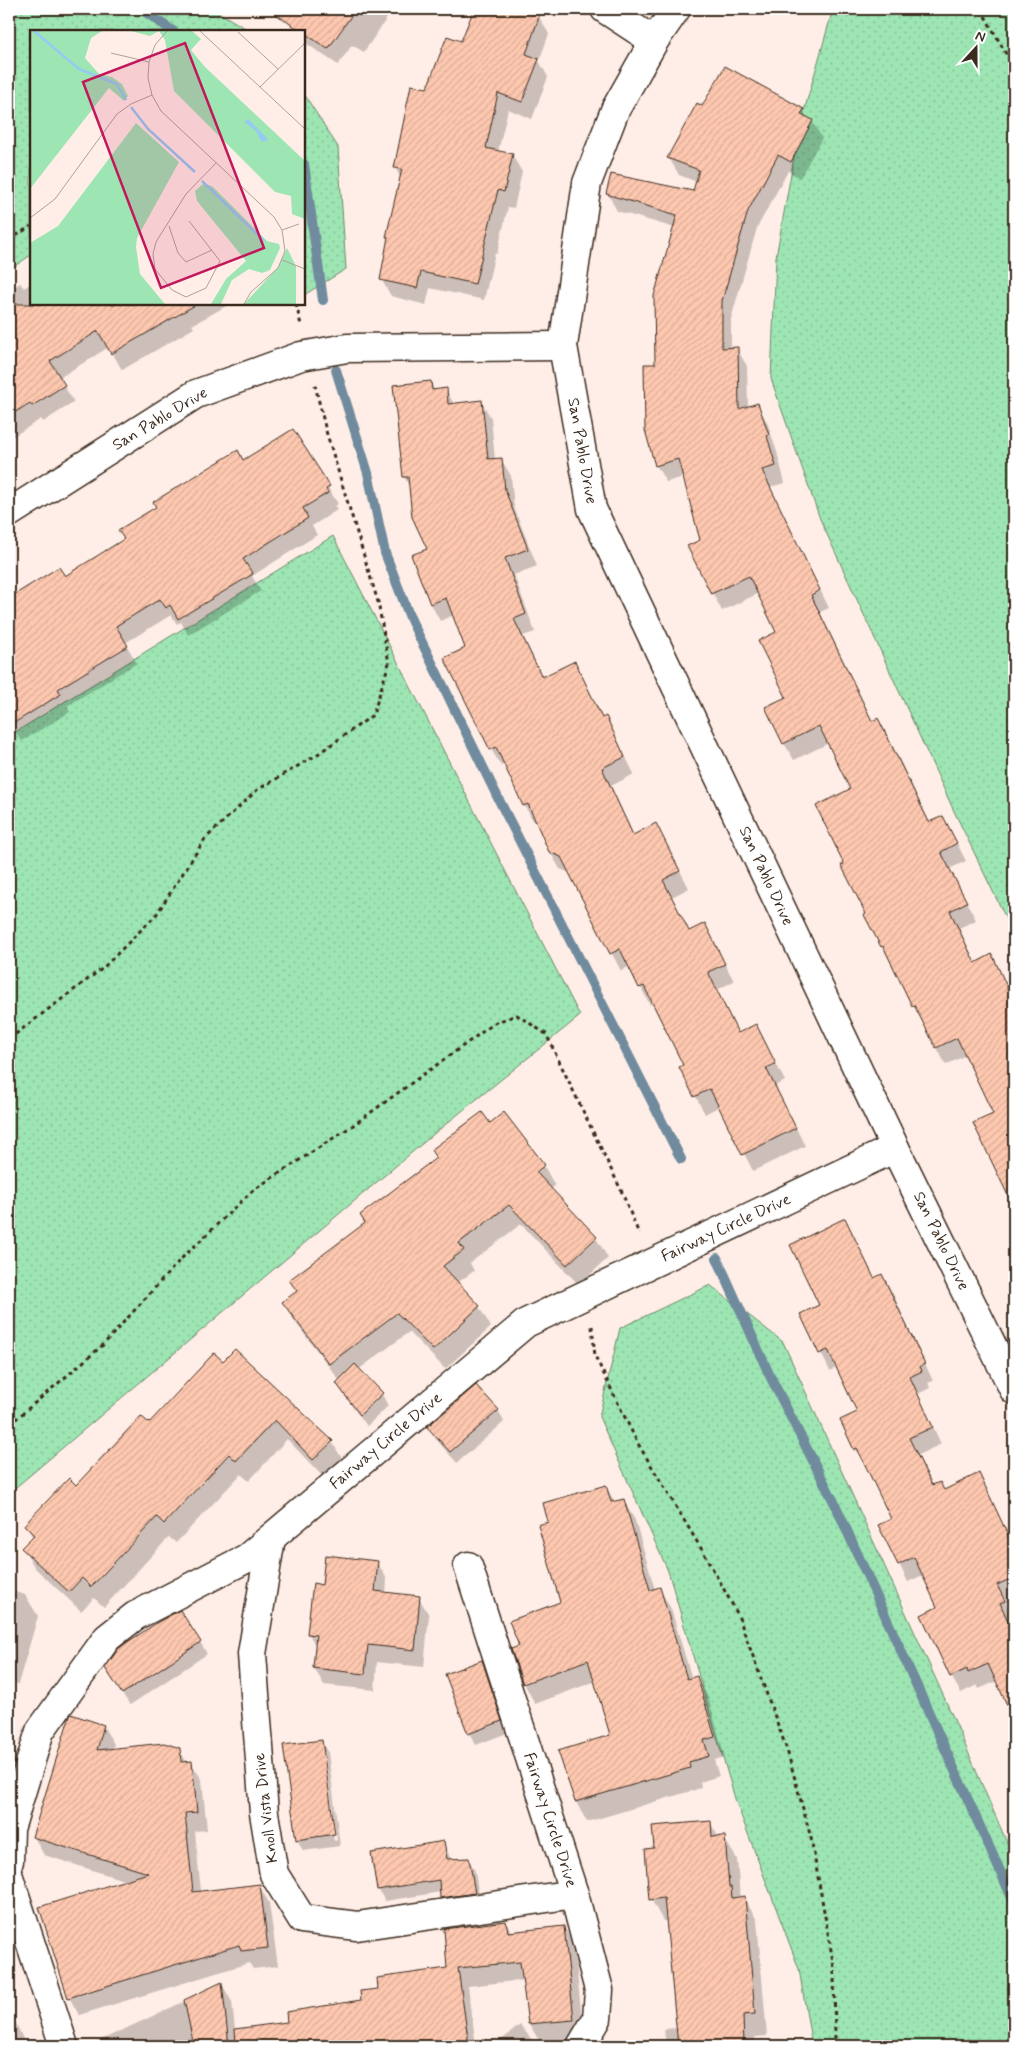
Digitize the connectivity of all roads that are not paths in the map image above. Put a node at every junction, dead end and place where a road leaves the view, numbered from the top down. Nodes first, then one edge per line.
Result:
1 (605, 9) edge
2 (676, 9) edge
3 (654, 41) junction
4 (563, 346) junction
5 (9, 513) edge
6 (895, 1148) junction
7 (1014, 1390) edge
8 (271, 1538) junction
9 (468, 1566) dead end
10 (9, 1861) edge
11 (9, 1876) edge
12 (574, 1894) junction
13 (64, 2046) edge
14 (582, 2046) edge

1 - 3 street
2 - 3 street, San Pablo Drive
3 - 4 street, San Pablo Drive
4 - 5 street, San Pablo Drive
4 - 6 street, San Pablo Drive
6 - 7 street, San Pablo Drive
6 - 8 street, Fairway Circle Drive
8 - 10 street, Fairway Circle Drive
8 - 12 street, Knoll Vista Drive
9 - 12 street, Fairway Circle Drive
11 - 13 street
12 - 14 street, Fairway Circle Drive

